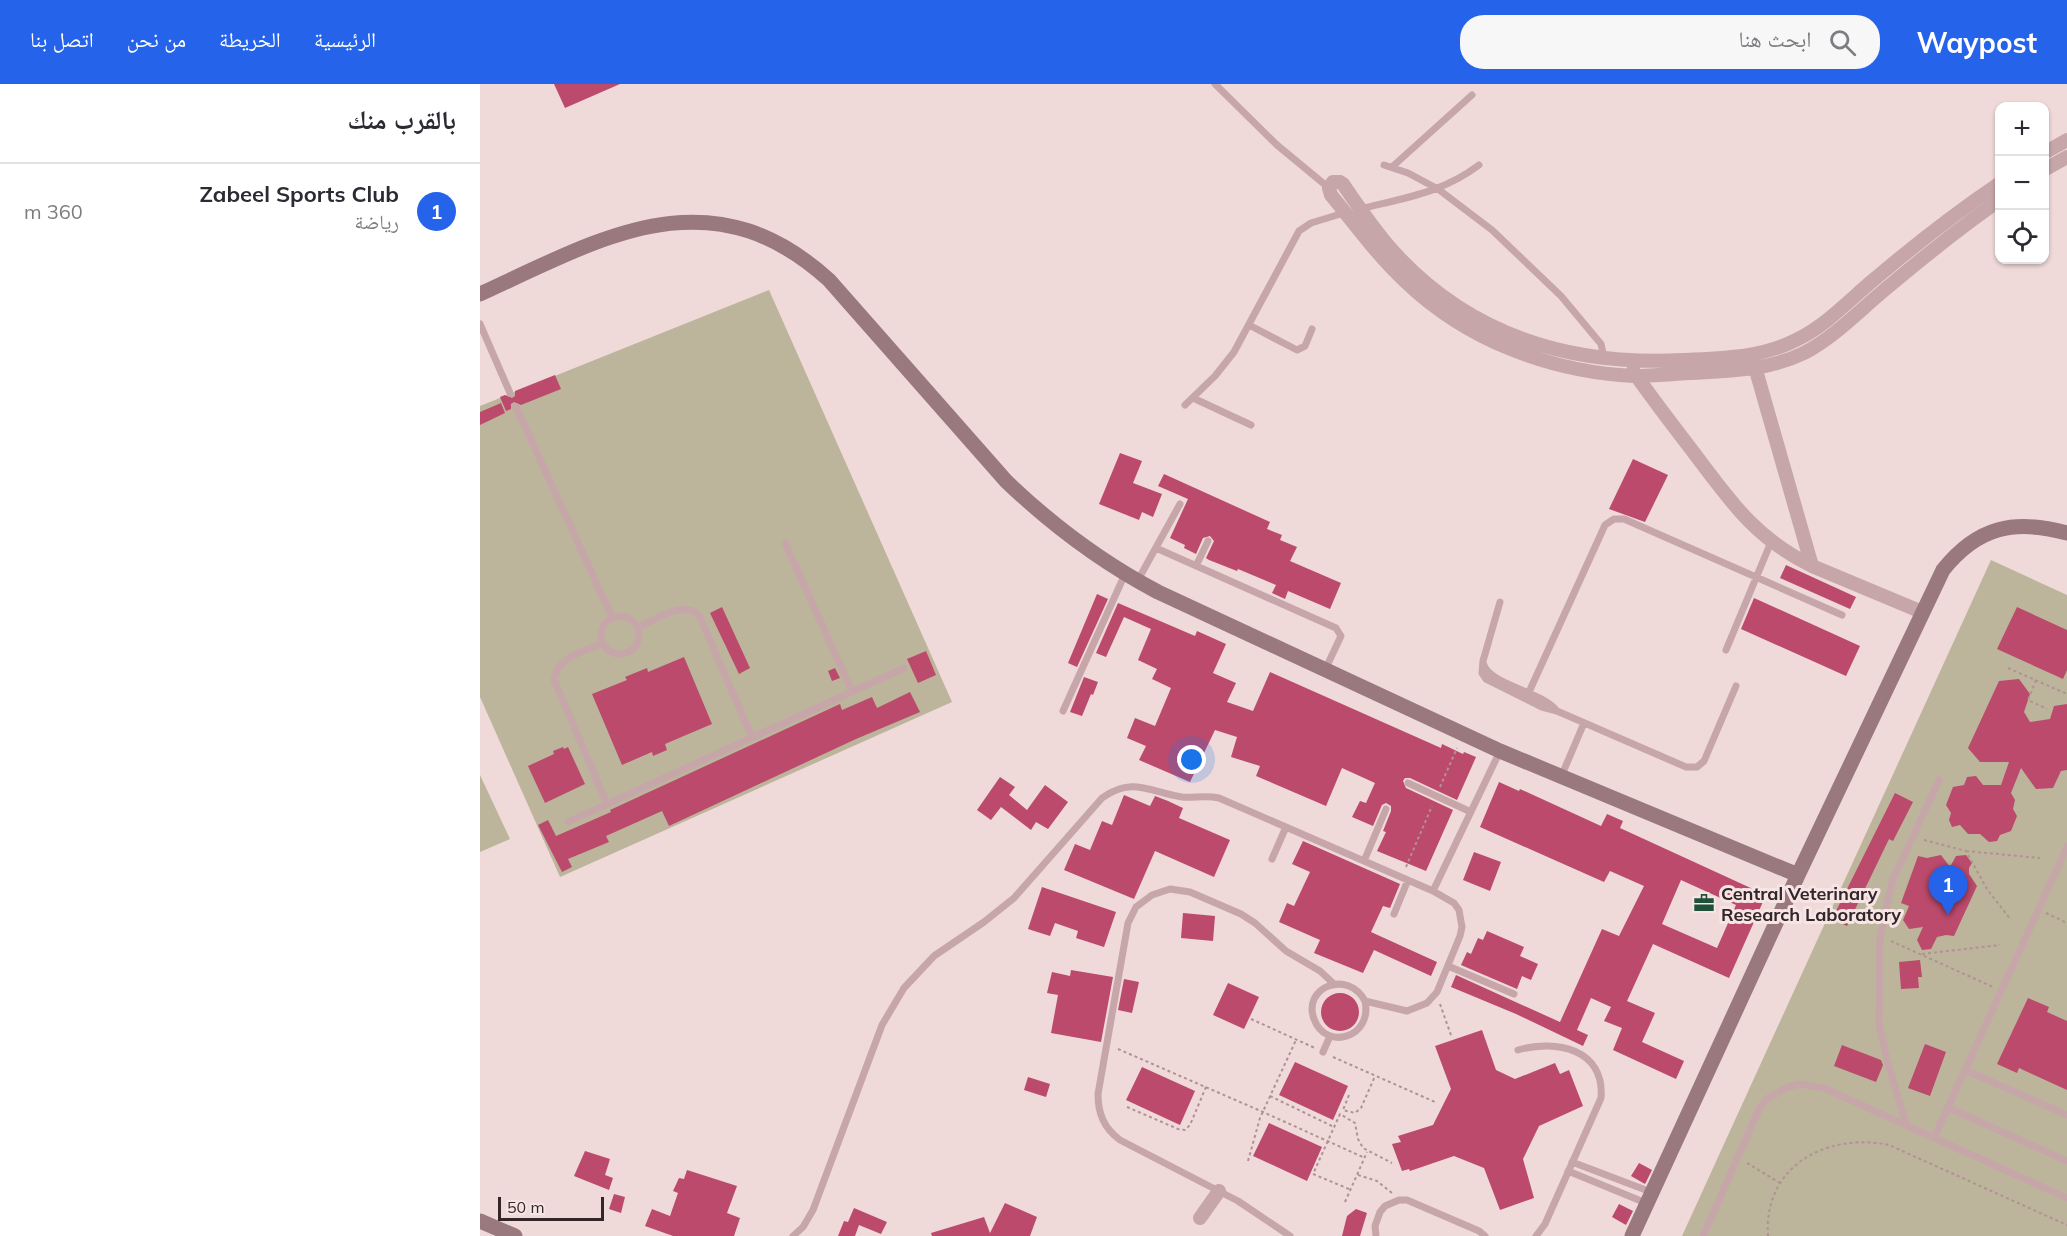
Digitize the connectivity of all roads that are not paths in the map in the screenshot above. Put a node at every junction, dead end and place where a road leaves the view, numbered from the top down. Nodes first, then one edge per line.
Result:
1 (1215, 84) edge
2 (1472, 95) dead end
3 (2067, 140) edge
4 (2049, 150) edge
5 (2067, 157) edge
6 (1479, 165) dead end
7 (2049, 167) edge
8 (1995, 187) edge
9 (1329, 188) junction
10 (1438, 189) junction
11 (1995, 204) edge
12 (1361, 209) junction
13 (1346, 212) junction
14 (480, 294) edge
15 (480, 324) edge
16 (1249, 325) junction
17 (1312, 329) dead end
18 (1797, 340) junction
19 (1802, 354) junction
20 (1751, 355) junction
21 (1604, 358) junction
22 (1624, 360) junction
23 (1755, 369) junction
24 (1636, 376) junction
25 (510, 393) dead end
26 (1193, 398) junction
27 (1185, 405) dead end
28 (516, 406) dead end
29 (1251, 425) dead end
30 (1180, 504) dead end
31 (2067, 533) edge
32 (1208, 541) dead end
33 (1771, 542) junction
34 (785, 543) dead end
35 (1156, 548) junction
36 (1196, 566) junction
37 (1812, 566) junction
38 (1131, 578) junction
39 (1756, 578) junction
40 (1500, 602) dead end
41 (1922, 612) junction
42 (1842, 615) dead end
43 (612, 617) junction
44 (638, 627) junction
45 (603, 643) junction
46 (1726, 650) dead end
47 (1483, 661) junction
48 (904, 668) dead end
49 (1325, 670) junction
50 (1736, 686) dead end
51 (852, 691) junction
52 (1529, 692) junction
53 (1063, 711) dead end
54 (1557, 711) junction
55 (1584, 723) junction
56 (752, 737) junction
57 (1500, 751) junction
58 (1561, 777) junction
59 (1939, 780) dead end
60 (1408, 783) dead end
61 (607, 804) junction
62 (1386, 809) dead end
63 (1471, 812) junction
64 (568, 822) dead end
65 (1286, 827) junction
66 (2067, 847) edge
67 (1272, 859) dead end
68 (1365, 861) junction
69 (1798, 875) junction
70 (1408, 880) junction
71 (1433, 891) junction
72 (1394, 914) dead end
73 (1448, 966) junction
74 (1334, 984) junction
75 (1514, 994) dead end
76 (1365, 1001) junction
77 (1330, 1036) junction
78 (1518, 1050) dead end
79 (1323, 1052) road end
80 (1965, 1070) junction
81 (1948, 1108) junction
82 (2067, 1115) edge
83 (1906, 1125) junction
84 (1934, 1138) junction
85 (2067, 1161) edge
86 (1572, 1162) junction
87 (1568, 1171) junction
88 (1220, 1191) junction
89 (1649, 1198) junction
90 (2067, 1198) edge
91 (1200, 1218) dead end
92 (480, 1221) edge
93 (515, 1236) edge
94 (793, 1236) edge
95 (1290, 1236) edge
96 (1376, 1236) edge
97 (1485, 1236) edge
98 (1536, 1236) edge
99 (1632, 1236) edge
100 (1703, 1236) edge

1 - 9 lane
2 - 10 lane
3 - 4 street
5 - 7 street
6 - 10 lane
8 - 18 street
9 - 12 street
9 - 13 street
10 - 12 lane
10 - 21 lane
11 - 19 street
12 - 13 lane
12 - 21 street
13 - 16 lane
13 - 24 street
14 - 38 street
15 - 25 lane
16 - 17 lane
16 - 26 lane
18 - 19 street
18 - 20 street
19 - 23 street
20 - 22 street
20 - 23 street
21 - 22 street
22 - 24 street
23 - 24 street
23 - 37 street
24 - 33 street
26 - 27 lane
26 - 29 lane
28 - 43 lane
30 - 35 lane
31 - 41 street
32 - 36 lane
33 - 37 street
33 - 39 lane
34 - 51 lane
35 - 36 lane
35 - 38 lane
36 - 49 lane
37 - 41 street
38 - 49 street
38 - 53 lane
39 - 42 lane
39 - 46 lane
39 - 52 lane
40 - 47 lane
41 - 69 street
43 - 44 lane
43 - 45 lane
44 - 45 lane
44 - 56 lane
45 - 61 lane
47 - 52 lane
47 - 54 lane
48 - 51 lane
49 - 57 street
50 - 55 lane
51 - 56 lane
52 - 54 lane
54 - 55 lane
55 - 58 lane
56 - 61 lane
57 - 58 street
57 - 63 lane
58 - 69 street
59 - 83 lane
60 - 63 lane
61 - 64 lane
62 - 68 lane
63 - 71 lane
65 - 67 lane
65 - 68 lane
65 - 94 lane
66 - 80 lane
68 - 70 lane
69 - 89 street
70 - 71 lane
70 - 72 lane
71 - 73 lane
73 - 75 lane
73 - 76 lane
74 - 76 lane
74 - 77 lane
74 - 88 lane
76 - 77 lane
77 - 79 lane
78 - 86 lane
80 - 81 lane
80 - 82 lane
81 - 84 lane
81 - 85 lane
83 - 84 lane
83 - 100 lane
84 - 90 lane
86 - 87 lane
86 - 89 lane
87 - 89 lane
87 - 98 lane
88 - 91 street
88 - 95 lane
89 - 99 street
92 - 93 street
96 - 97 lane

